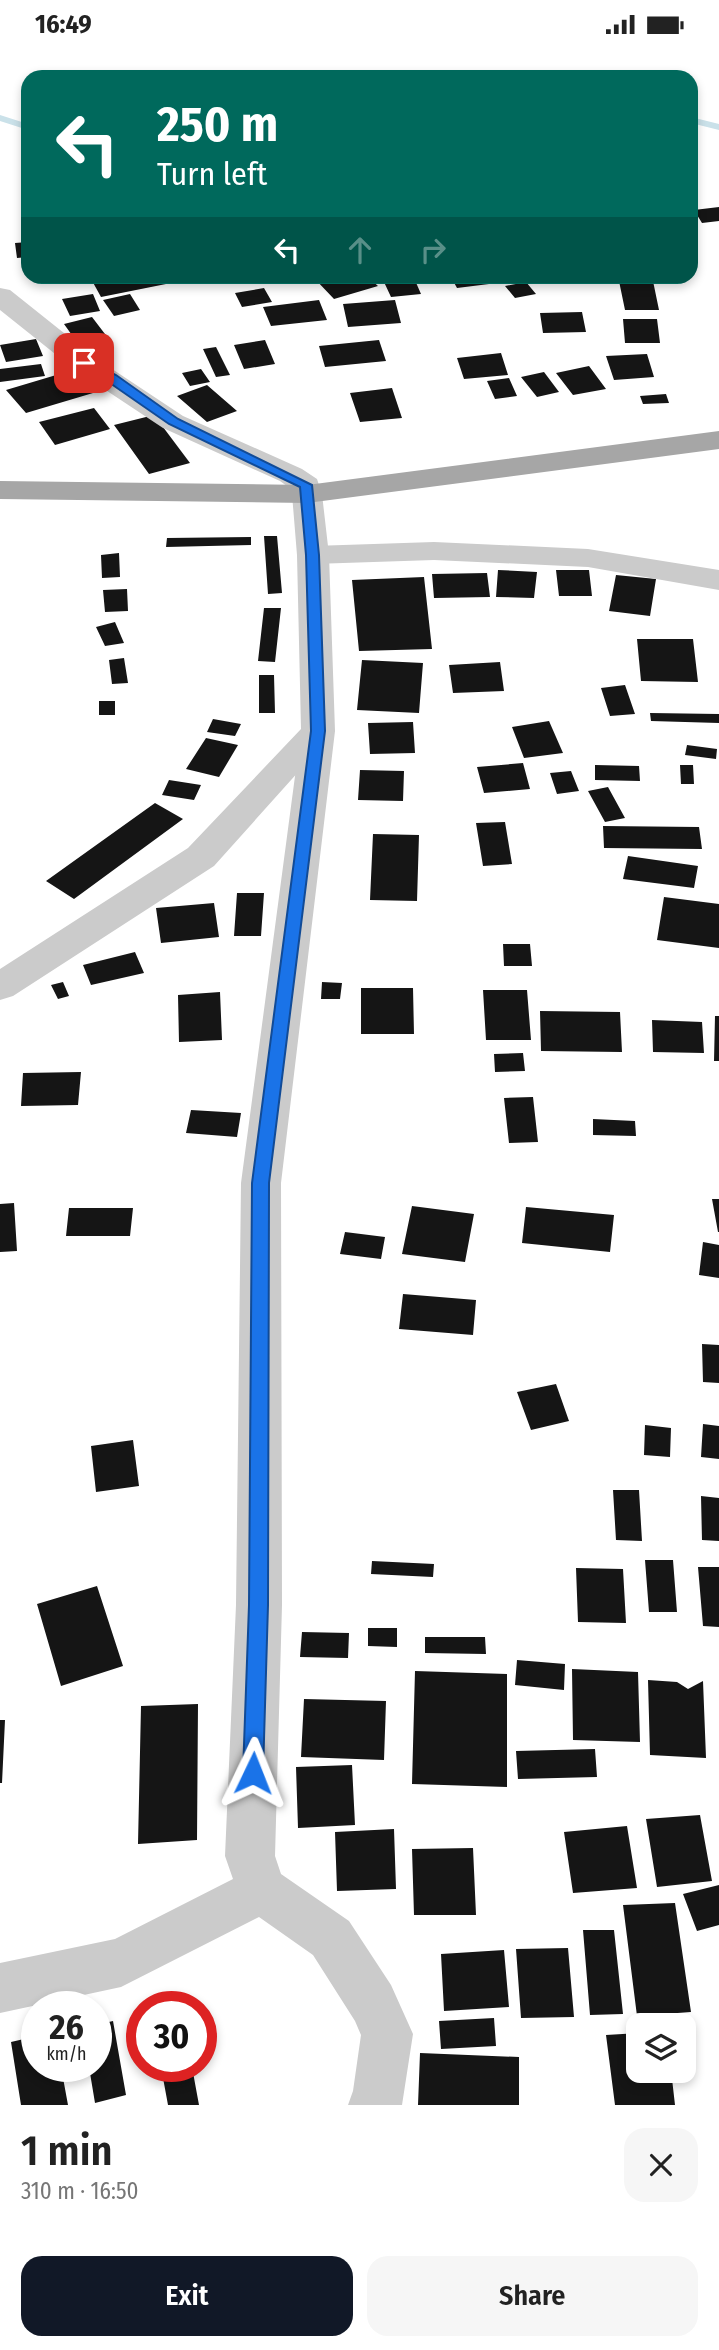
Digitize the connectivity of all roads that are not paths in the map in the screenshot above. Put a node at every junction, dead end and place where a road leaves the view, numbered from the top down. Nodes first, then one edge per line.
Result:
1 (0, 296) edge
2 (719, 440) edge
3 (0, 490) edge
4 (307, 494) junction
5 (313, 555) junction
6 (719, 580) edge
7 (318, 731) junction
8 (0, 987) edge
9 (262, 1890) junction
10 (0, 1988) edge
11 (374, 2105) edge

1 - 4 street
2 - 4 main road
3 - 4 main road
4 - 5 street
5 - 6 street
5 - 7 street
7 - 8 street
7 - 9 street
9 - 10 street
9 - 11 street

